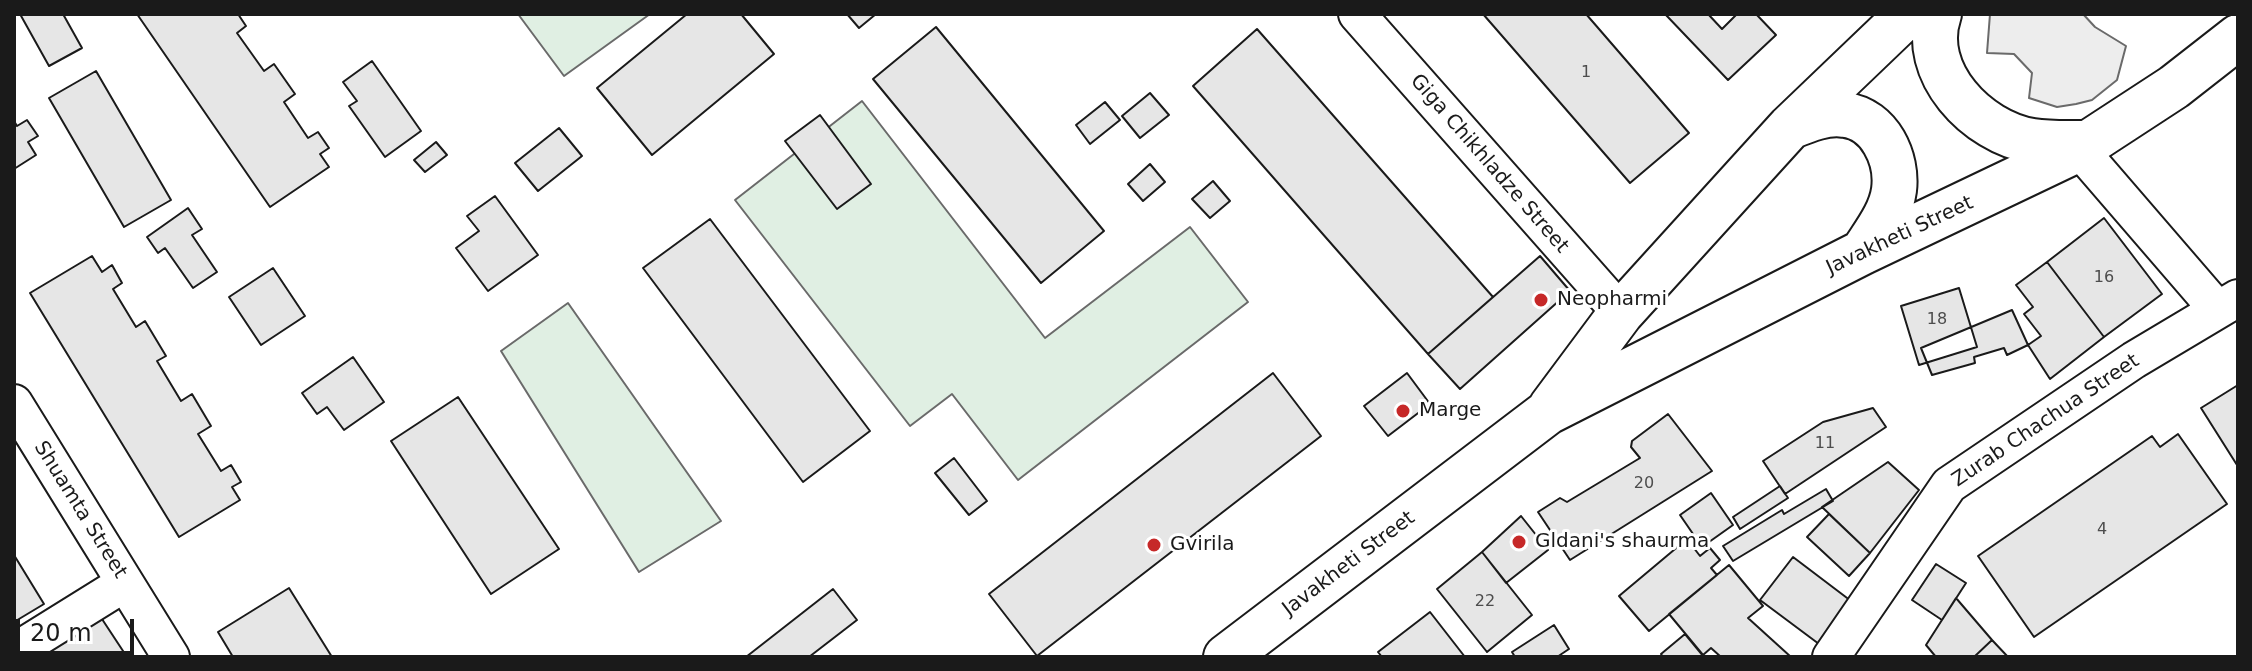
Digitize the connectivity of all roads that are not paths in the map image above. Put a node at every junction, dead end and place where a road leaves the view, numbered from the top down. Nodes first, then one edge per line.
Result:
1 (1357, 14) edge
2 (1908, 14) edge
3 (1939, 14) edge
4 (2236, 40) edge
5 (1790, 127) junction
6 (2084, 146) junction
7 (1863, 252) junction
8 (2227, 304) edge
9 (1621, 313) junction
10 (14, 403) edge
11 (1548, 412) junction
12 (125, 583) junction
13 (14, 652) edge
14 (171, 657) edge
15 (1226, 657) edge
16 (1831, 657) edge

1 - 9 street, Giga Chikhladze Street
2 - 5 main road, Javakheti Street
3 - 6 main road
4 - 6 main road, Javakheti Street
5 - 7 main road
5 - 9 main road, Javakheti Street
6 - 7 main road, Javakheti Street
6 - 8 street
7 - 11 main road, Javakheti Street
8 - 16 street, Zurab Chachua Street
9 - 11 main road, Javakheti Street
10 - 12 street, Shuamta Street
11 - 15 main road, Javakheti Street
12 - 13 street
12 - 14 street, Shuamta Street

